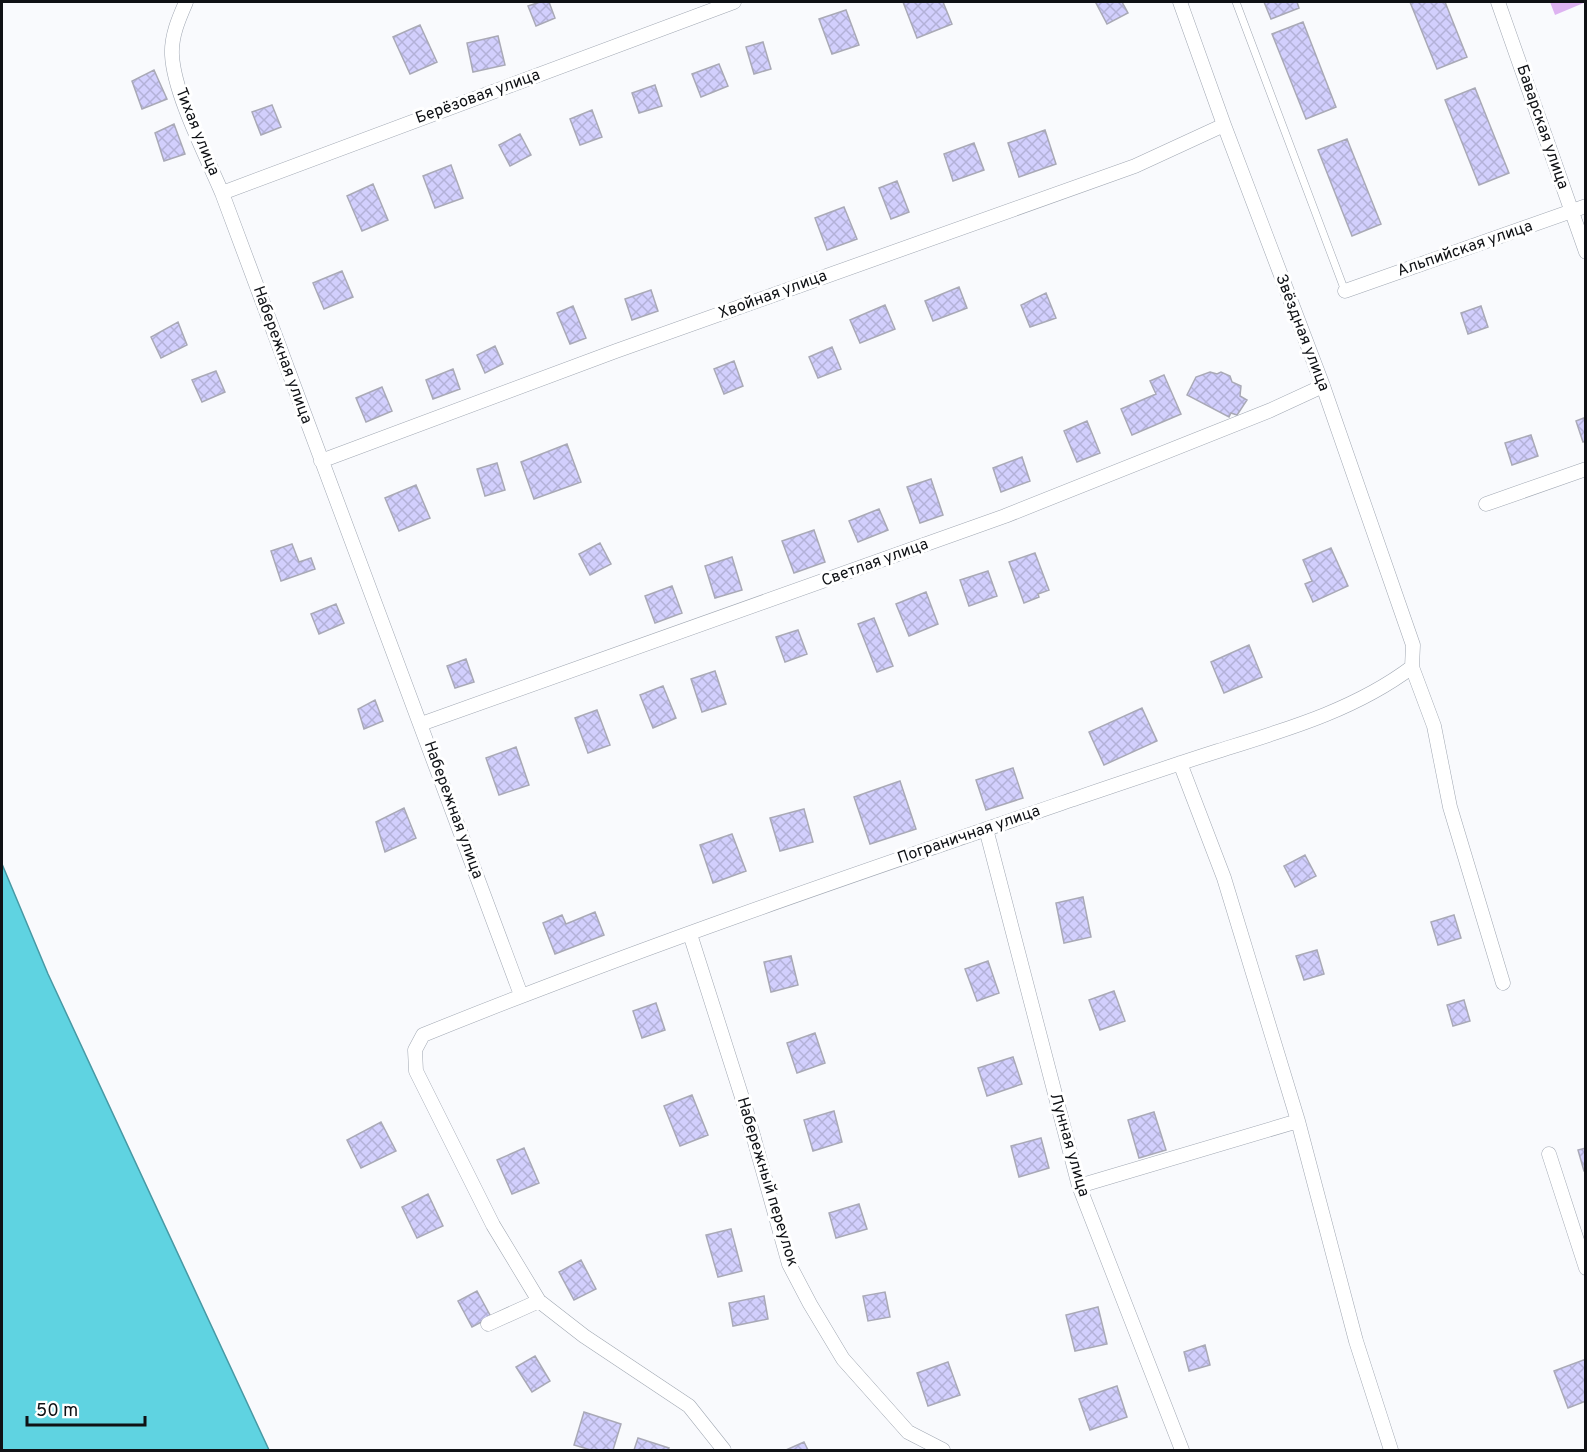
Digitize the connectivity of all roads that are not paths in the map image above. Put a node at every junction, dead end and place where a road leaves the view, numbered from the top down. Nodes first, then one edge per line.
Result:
1 (186, 2) edge
2 (734, 2) edge
3 (1180, 2) edge
4 (1236, 2) edge
5 (1498, 2) edge
6 (1224, 125) junction
7 (222, 193) junction
8 (1586, 206) edge
9 (1571, 211) junction
10 (1586, 252) edge
11 (1345, 291) joint
12 (1323, 386) junction
13 (321, 460) junction
14 (1586, 469) edge
15 (1486, 504) dead end
16 (1412, 667) junction
17 (421, 724) junction
18 (1180, 763) junction
19 (986, 829) junction
20 (690, 934) junction
21 (1503, 983) dead end
22 (521, 995) junction
23 (1298, 1121) junction
24 (1549, 1154) dead end
25 (1079, 1186) junction
26 (1586, 1268) edge
27 (539, 1302) junction
28 (488, 1324) dead end
29 (724, 1450) edge
30 (943, 1450) edge
31 (1182, 1450) edge
32 (1391, 1450) edge

1 - 7 street, Тихая улица
2 - 7 street, Берёзовая улица
3 - 6 street, Звёздная улица
4 - 11 lane
5 - 9 street, Баварская улица
6 - 12 street, Звёздная улица
6 - 13 street, Хвойная улица
7 - 13 street, Набережная улица
8 - 9 street, Альпийская улица
9 - 10 street, Баварская улица
9 - 11 street, Альпийская улица
12 - 16 street, Звёздная улица
12 - 17 street, Светлая улица
13 - 17 street, Набережная улица
14 - 15 street
16 - 18 street, Пограничная улица
16 - 21 street, Звёздная улица
17 - 22 street, Набережная улица
18 - 19 street, Пограничная улица
18 - 23 street
19 - 20 street, Пограничная улица
19 - 25 street, Лунная улица
20 - 22 street, Пограничная улица
20 - 30 street, Набережный переулок
22 - 27 street
23 - 25 street
23 - 32 street
24 - 26 street
25 - 31 street, Лунная улица
27 - 28 street
27 - 29 street

